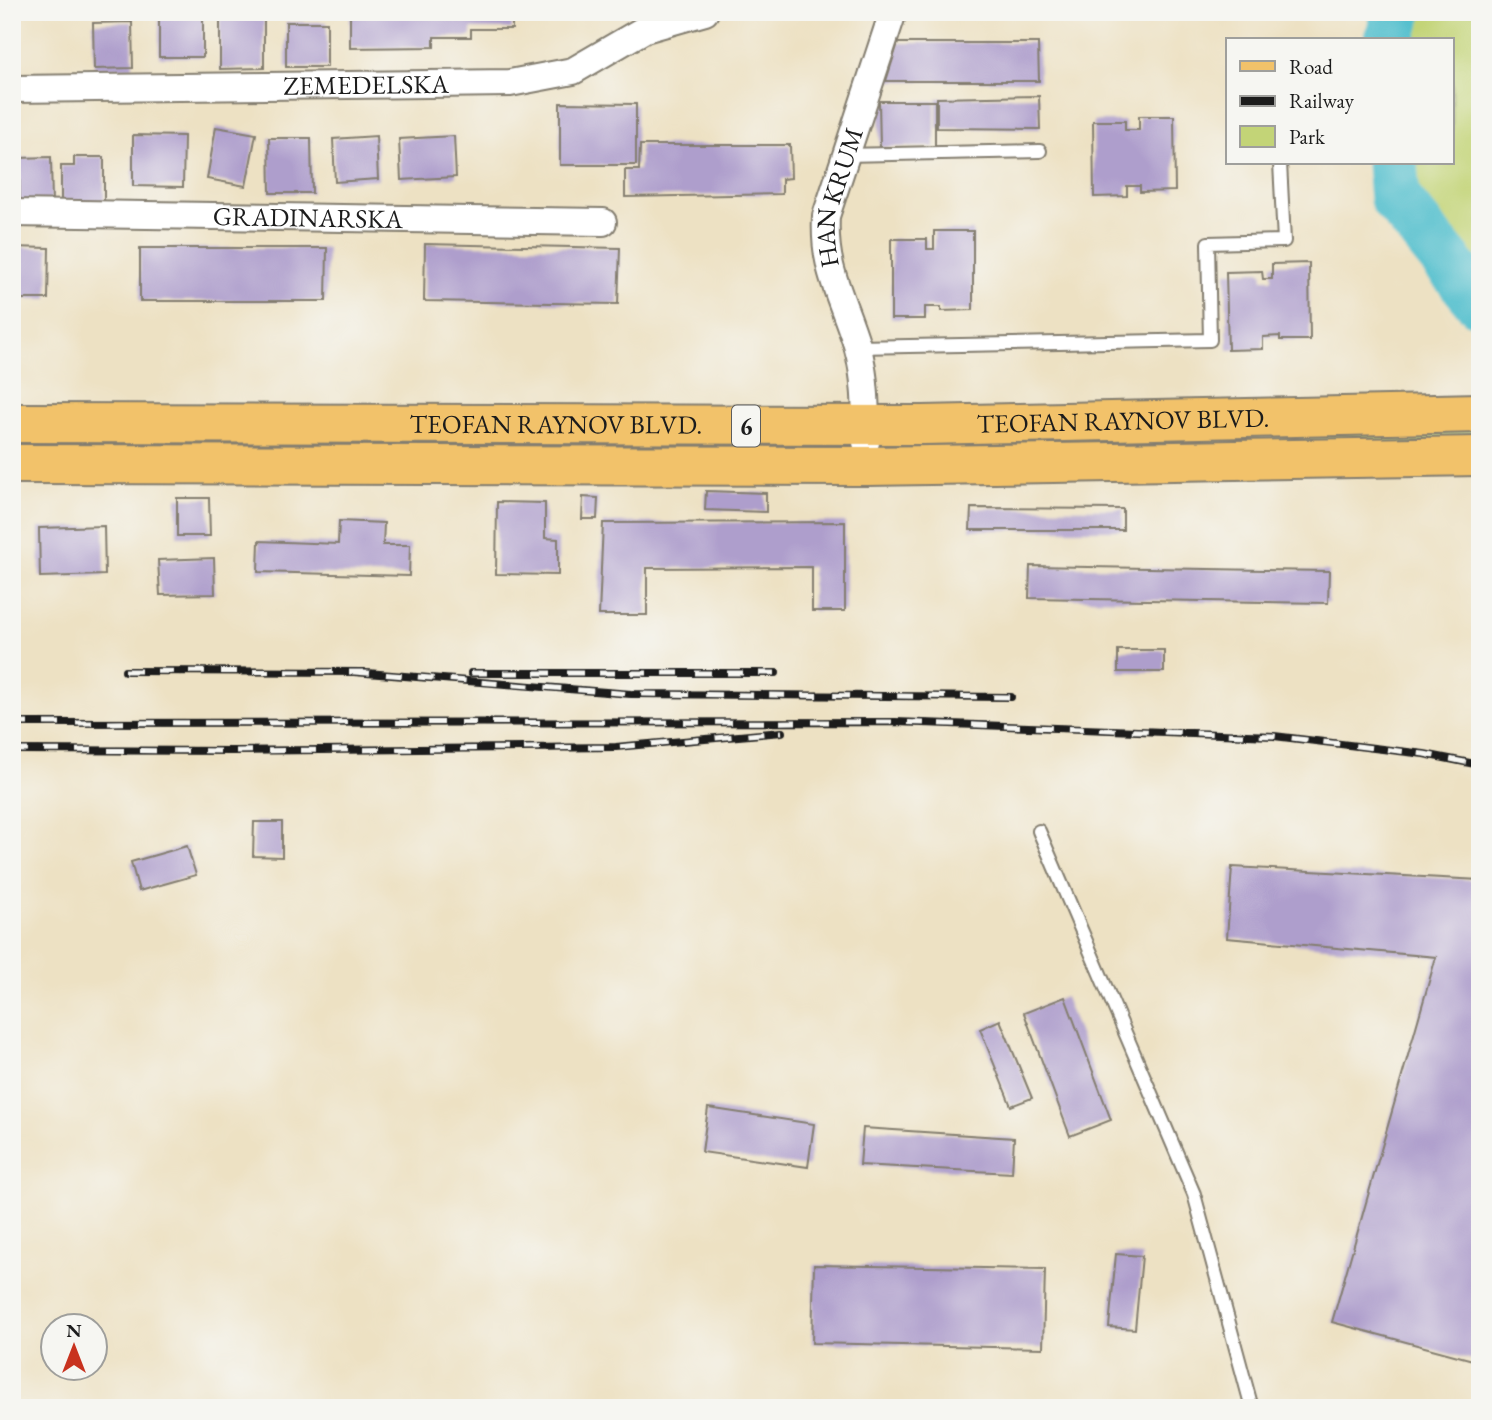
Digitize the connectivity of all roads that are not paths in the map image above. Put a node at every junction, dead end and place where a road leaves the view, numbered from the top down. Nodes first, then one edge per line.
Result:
1 (705, 12) edge
2 (893, 12) edge
3 (12, 89) edge
4 (1040, 151) dead end
5 (844, 155) junction
6 (1280, 164) edge
7 (12, 213) edge
8 (603, 222) dead end
9 (857, 346) junction
10 (1480, 413) edge
11 (12, 424) edge
12 (866, 425) junction
13 (1480, 456) edge
14 (12, 464) edge
15 (867, 466) junction
16 (1039, 831) dead end
17 (1252, 1408) edge

1 - 3 street, ZEMEDELSKA
2 - 5 street, HAN KRUM
4 - 5 lane
5 - 9 street, HAN KRUM
6 - 9 lane
7 - 8 street, GRADINARSKA
9 - 12 street, HAN KRUM
10 - 12 main road, TEOFAN RAYNOV BLVD. / 6
11 - 12 main road, TEOFAN RAYNOV BLVD. / 6
12 - 15 street, HAN KRUM
13 - 15 main road, TEOFAN RAYNOV BLVD. / 6
14 - 15 main road, TEOFAN RAYNOV BLVD. / 6
16 - 17 lane

